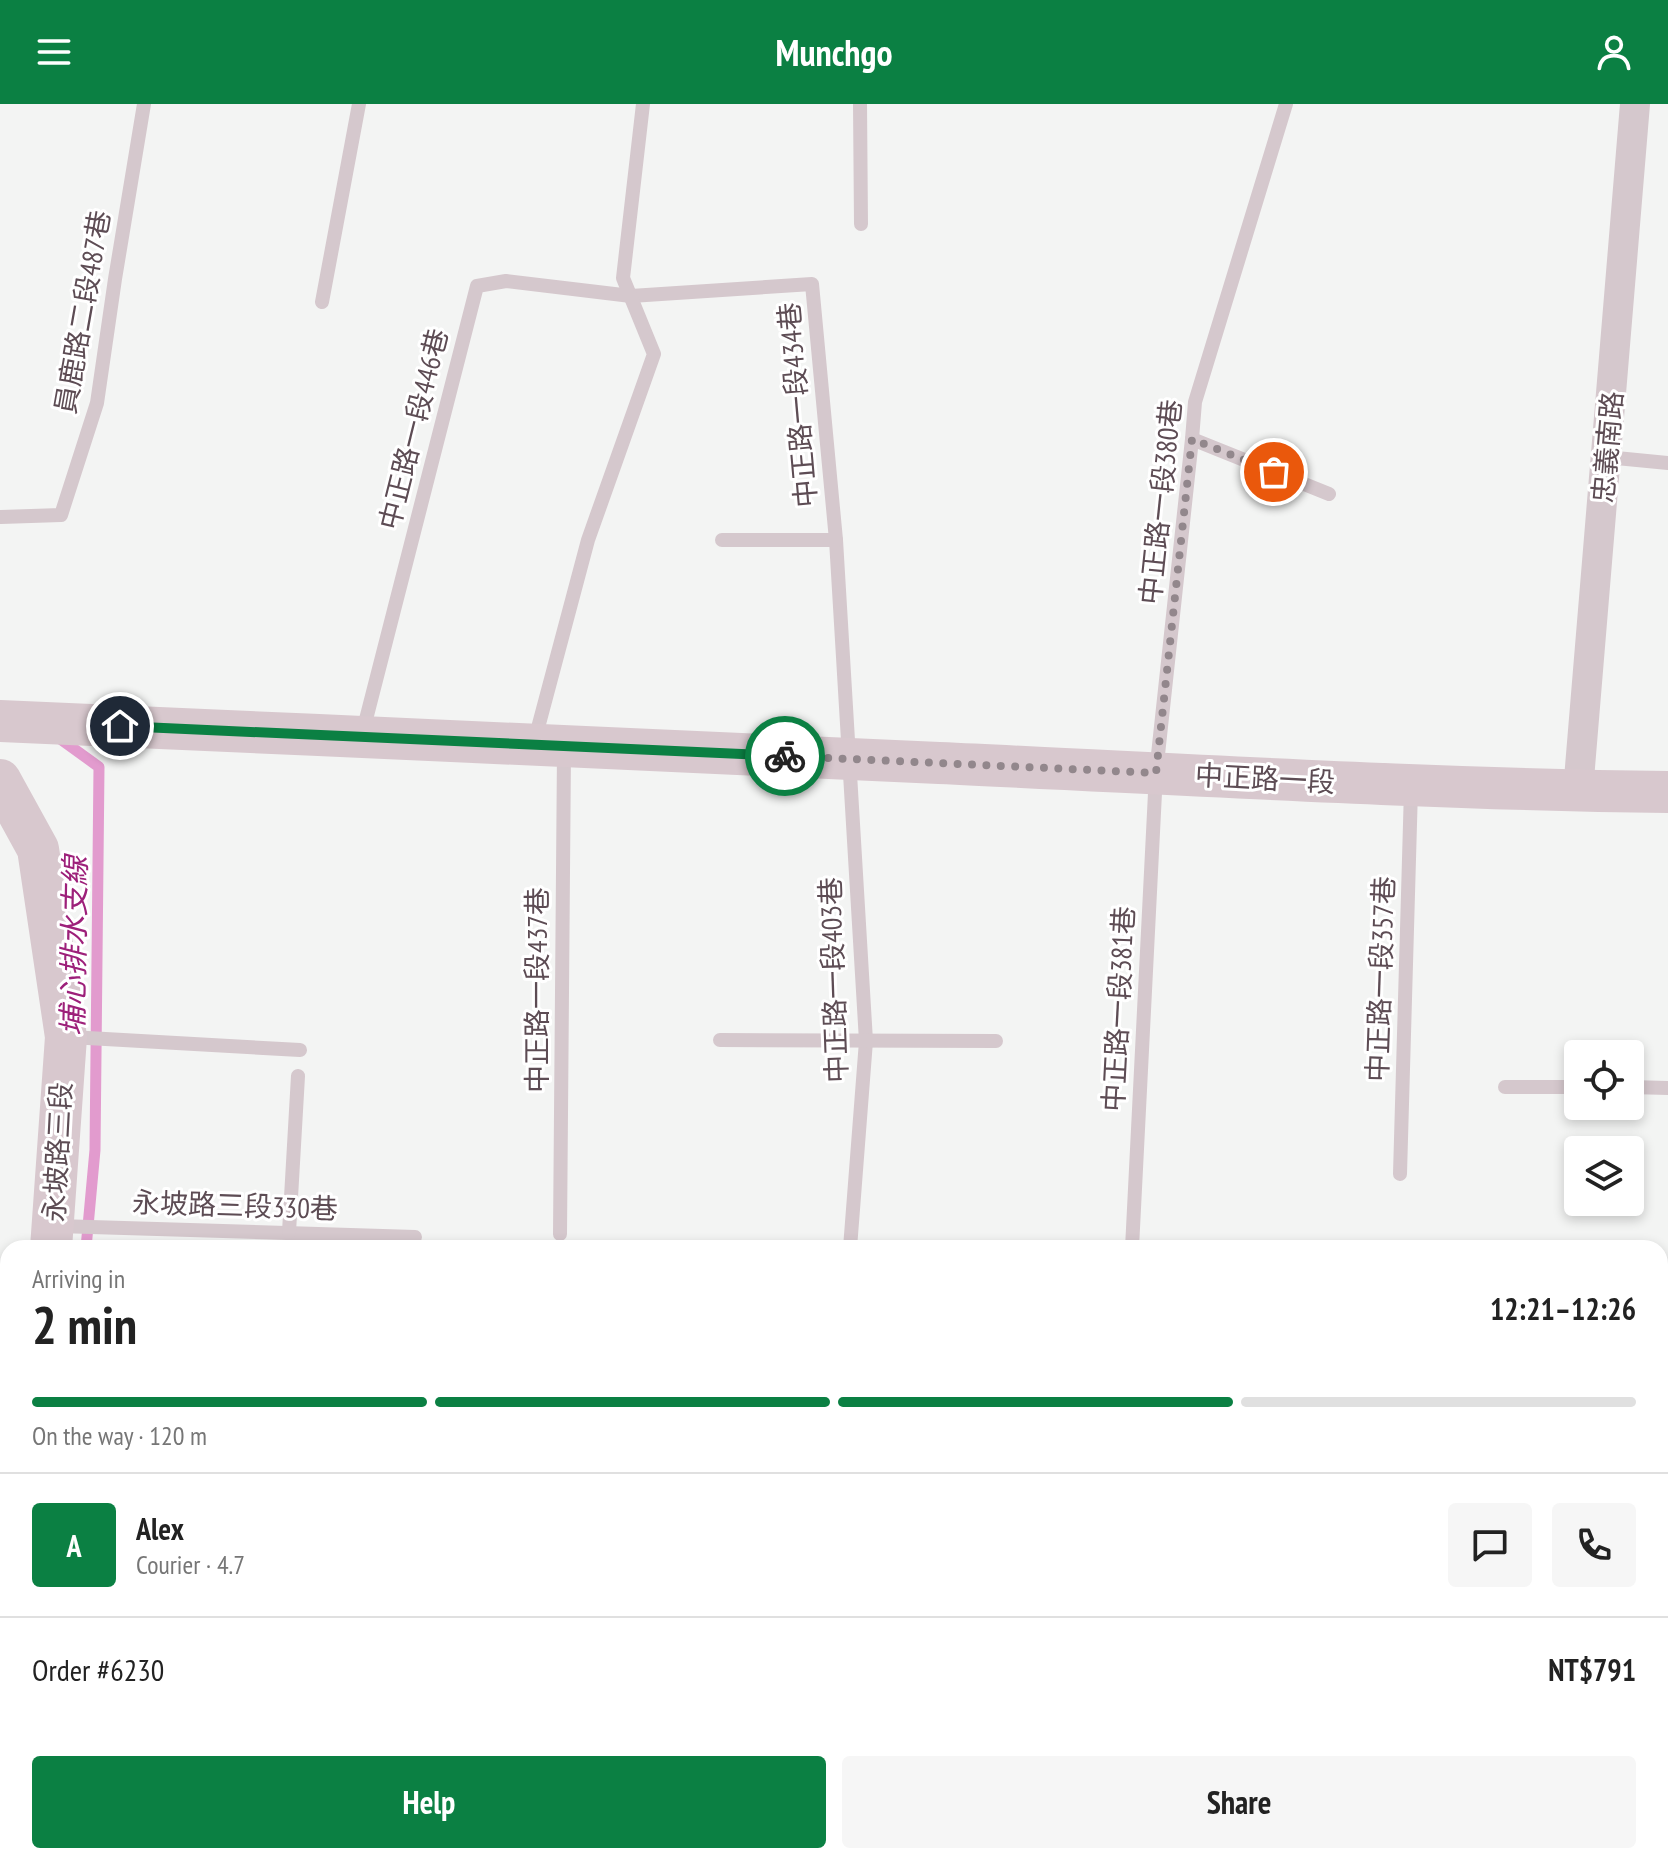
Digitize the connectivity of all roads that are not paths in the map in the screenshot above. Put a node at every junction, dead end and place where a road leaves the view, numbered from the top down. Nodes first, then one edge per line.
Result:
1 (144, 104) edge
2 (359, 104) edge
3 (643, 104) edge
4 (860, 104) edge
5 (1286, 104) edge
6 (1635, 104) edge
7 (861, 224) dead end
8 (631, 296) junction
9 (322, 302) dead end
10 (1192, 439) junction
11 (1606, 457) junction
12 (1668, 463) edge
13 (1329, 494) dead end
14 (1, 517) edge
15 (722, 540) dead end
16 (836, 540) junction
17 (0, 721) edge
18 (361, 737) junction
19 (549, 745) junction
20 (850, 759) junction
21 (1156, 773) junction
22 (0, 780) edge
23 (1411, 785) junction
24 (1578, 791) junction
25 (1668, 792) edge
26 (66, 1037) junction
27 (720, 1040) dead end
28 (866, 1041) junction
29 (996, 1041) dead end
30 (300, 1050) dead end
31 (298, 1076) dead end
32 (1505, 1087) dead end
33 (1564, 1087) edge
34 (1644, 1087) edge
35 (1668, 1088) edge
36 (1400, 1174) dead end
37 (289, 1232) junction
38 (560, 1234) dead end
39 (52, 1237) edge
40 (415, 1237) dead end
41 (851, 1240) edge
42 (1132, 1240) edge

1 - 14 lane, 員鹿路二段487巷
2 - 9 lane
3 - 8 lane
4 - 7 lane
5 - 10 lane, 中正路一段380巷
6 - 11 street, 忠義南路
8 - 16 lane, 中正路一段434巷
8 - 18 lane, 中正路一段446巷
8 - 19 lane
10 - 13 lane
10 - 21 lane, 中正路一段380巷
11 - 12 lane
11 - 24 street, 忠義南路
15 - 16 lane, 中正路一段434巷
16 - 20 lane, 中正路一段403巷
17 - 18 main road, 中正路一段
18 - 19 main road, 中正路一段
19 - 20 main road, 中正路一段
19 - 38 lane, 中正路一段437巷
20 - 21 main road, 中正路一段
20 - 28 lane, 中正路一段403巷
21 - 23 main road, 中正路一段
21 - 42 lane, 中正路一段381巷
22 - 26 main road, 永坡路三段
23 - 24 main road, 中正路一段
23 - 36 lane, 中正路一段357巷
24 - 25 main road, 中正路一段
26 - 30 lane
26 - 39 main road, 永坡路三段
27 - 28 lane
28 - 29 lane
28 - 41 lane, 中正路一段403巷
31 - 37 lane
32 - 33 lane
34 - 35 lane
37 - 39 lane, 永坡路三段330巷
37 - 40 lane, 永坡路三段330巷

